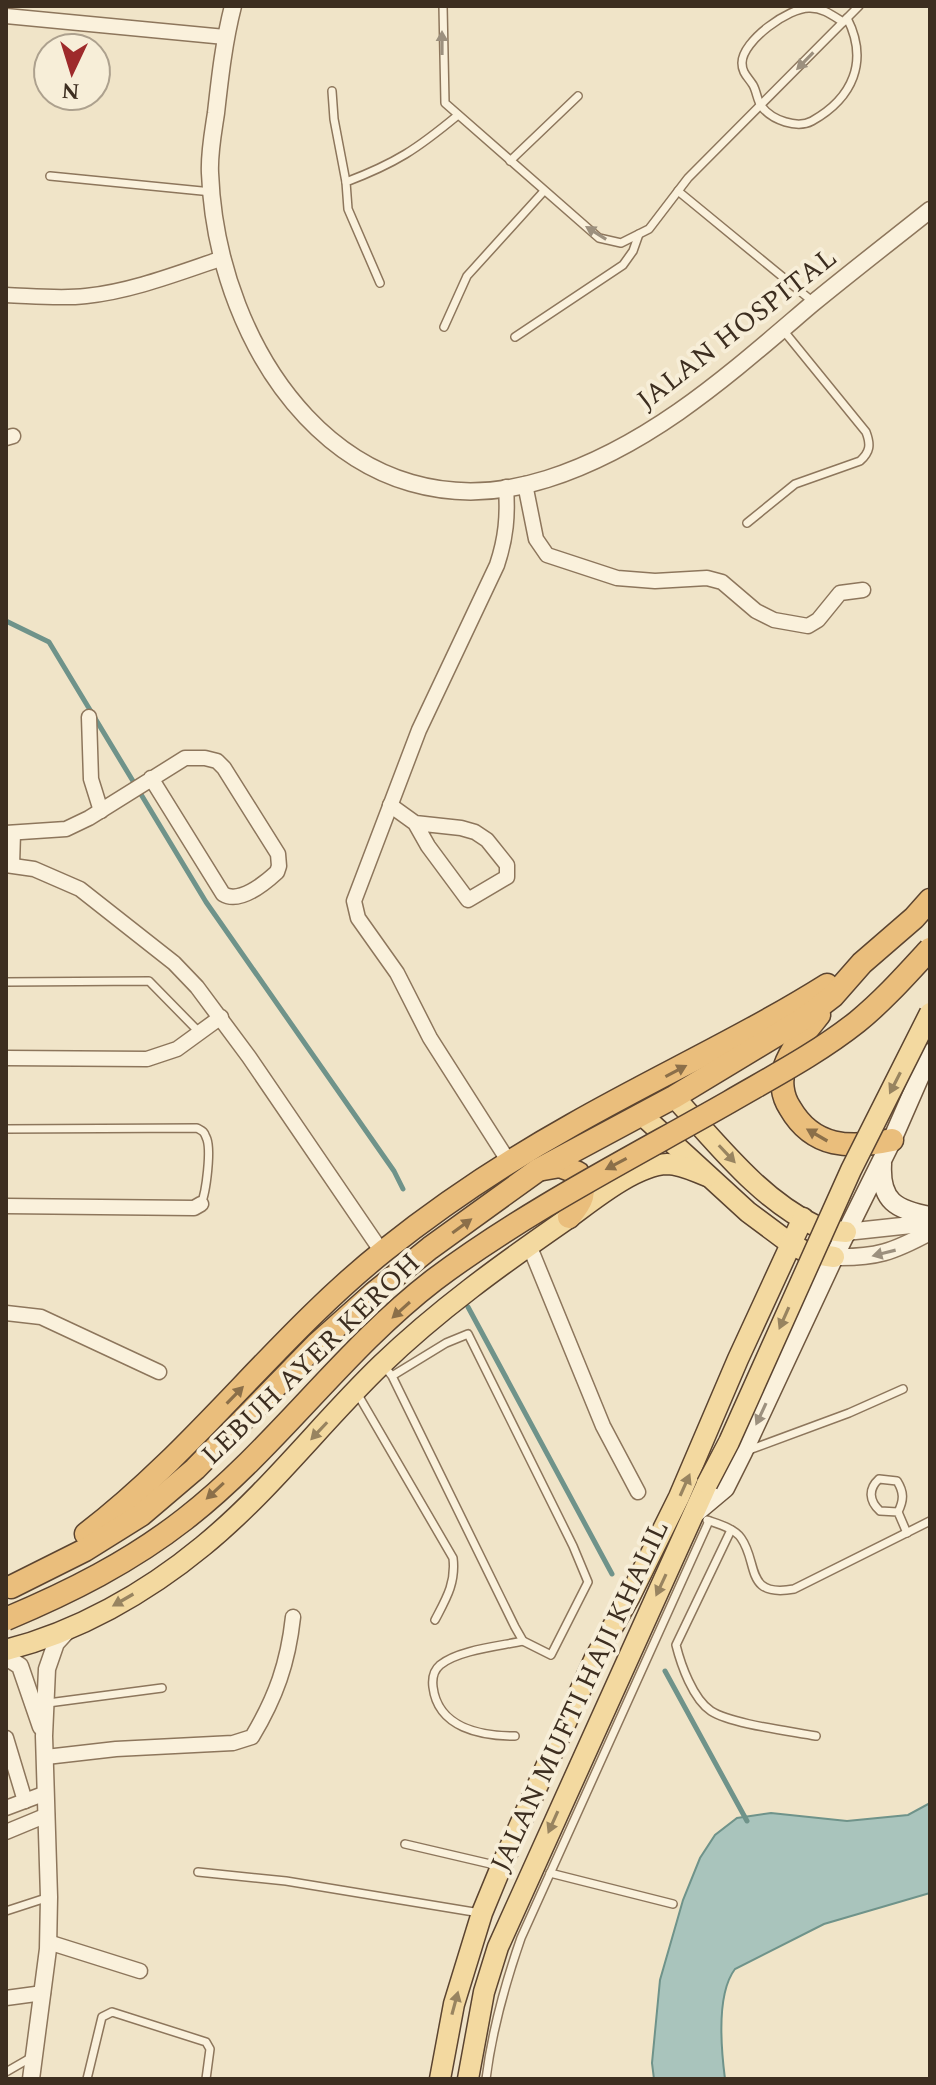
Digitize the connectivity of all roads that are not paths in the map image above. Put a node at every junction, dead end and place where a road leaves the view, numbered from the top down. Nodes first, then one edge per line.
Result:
1 (233, 6) edge
2 (443, 6) edge
3 (859, 6) edge
4 (6, 16) edge
5 (845, 20) junction
6 (225, 37) junction
7 (332, 91) dead end
8 (578, 96) dead end
9 (760, 106) junction
10 (458, 115) junction
11 (510, 161) junction
12 (50, 176) dead end
13 (346, 182) junction
14 (544, 191) junction
15 (678, 191) junction
16 (212, 192) junction
17 (930, 210) edge
18 (639, 234) junction
19 (223, 258) junction
20 (380, 283) dead end
21 (6, 295) edge
22 (814, 303) junction
23 (444, 327) dead end
24 (783, 330) junction
25 (515, 337) dead end
26 (525, 484) junction
27 (506, 487) junction
28 (747, 523) dead end
29 (863, 590) dead end
30 (89, 717) dead end
31 (149, 780) junction
32 (390, 805) junction
33 (101, 811) junction
34 (415, 823) junction
35 (9, 833) edge
36 (9, 865) edge
37 (930, 900) edge
38 (930, 949) edge
39 (862, 963) junction
40 (6, 982) edge
41 (833, 996) junction
42 (930, 1013) edge
43 (221, 1017) junction
44 (199, 1032) junction
45 (930, 1053) edge
46 (6, 1058) edge
47 (674, 1097) junction
48 (641, 1114) junction
49 (6, 1129) edge
50 (892, 1140) junction
51 (882, 1161) junction
52 (509, 1162) junction
53 (538, 1170) junction
54 (707, 1176) junction
55 (201, 1204) joint
56 (6, 1206) edge
57 (930, 1216) edge
58 (569, 1217) junction
59 (803, 1218) junction
60 (930, 1223) edge
61 (846, 1232) junction
62 (930, 1232) edge
63 (791, 1244) junction
64 (529, 1245) junction
65 (382, 1252) junction
66 (834, 1257) junction
67 (6, 1313) edge
68 (387, 1370) junction
69 (159, 1372) dead end
70 (903, 1389) dead end
71 (355, 1391) junction
72 (743, 1452) junction
73 (638, 1492) dead end
74 (898, 1512) junction
75 (701, 1518) junction
76 (930, 1521) edge
77 (731, 1530) junction
78 (907, 1533) junction
79 (8, 1588) edge
80 (293, 1617) dead end
81 (6, 1619) edge
82 (435, 1620) dead end
83 (69, 1629) junction
84 (523, 1641) junction
85 (6, 1650) edge
86 (6, 1657) edge
87 (162, 1688) dead end
88 (46, 1704) junction
89 (44, 1736) junction
90 (515, 1736) dead end
91 (816, 1736) dead end
92 (6, 1738) edge
93 (46, 1757) junction
94 (46, 1793) junction
95 (25, 1801) junction
96 (6, 1808) edge
97 (47, 1815) junction
98 (6, 1832) edge
99 (405, 1844) dead end
100 (501, 1867) junction
101 (198, 1872) dead end
102 (550, 1873) junction
103 (49, 1897) junction
104 (673, 1904) dead end
105 (6, 1911) edge
106 (482, 1913) junction
107 (48, 1942) junction
108 (140, 1971) dead end
109 (43, 1993) junction
110 (6, 1998) edge
111 (35, 2055) junction
112 (6, 2072) edge
113 (31, 2079) edge
114 (87, 2079) edge
115 (206, 2079) edge
116 (440, 2079) edge
117 (468, 2079) edge
118 (486, 2079) edge

1 - 6 street, JALAN HOSPITAL
10 -> 2 lane
3 - 5 lane
4 - 6 street
5 -> 9 lane
5 - 9 lane
5 - 9 lane
6 - 16 street, JALAN HOSPITAL
7 - 13 lane
8 - 11 lane
9 - 15 lane
10 - 11 lane
10 - 13 lane
11 - 14 lane
12 - 16 lane
13 - 20 lane
18 -> 14 lane
14 - 23 lane
15 - 18 lane
15 - 22 lane
16 - 19 street, JALAN HOSPITAL
17 - 22 street, JALAN HOSPITAL
18 - 25 lane
19 - 21 street
19 - 27 street, JALAN HOSPITAL
22 - 24 street, JALAN HOSPITAL
24 - 26 street, JALAN HOSPITAL
24 - 28 lane
26 - 27 street, JALAN HOSPITAL
26 - 29 street
27 - 32 street
30 - 33 street
31 - 31 street
31 - 33 street
32 - 34 street
32 - 52 street
33 - 35 street
34 - 34 street
35 - 36 street
36 - 43 street
37 - 39 highway
38 -> 81 highway, LEBUH AYER KEROH, bridge
39 - 41 highway
52 -> 39 highway, LEBUH AYER KEROH
40 - 44 lane
41 - 47 highway
50 -> 41 highway
42 -> 75 main road, bridge
43 - 44 street
43 - 65 street
44 - 46 street
45 - 50 main road, JALAN MUFTI HAJI KHALIL
47 - 48 highway
47 -> 59 main road
48 - 53 highway
48 - 54 main road
49 - 55 lane
50 - 51 main road, JALAN MUFTI HAJI KHALIL
51 - 57 main road
51 - 61 main road, JALAN MUFTI HAJI KHALIL
52 - 65 highway, LEBUH AYER KEROH
53 - 58 highway
79 -> 53 highway
54 - 58 main road
54 - 63 main road
55 - 56 street
58 - 64 main road
59 - 61 main road
59 - 63 main road, JALAN MUFTI HAJI KHALIL
60 - 61 street
61 - 66 main road, JALAN MUFTI HAJI KHALIL
62 -> 66 street
63 - 66 main road
100 -> 63 main road, JALAN MUFTI HAJI KHALIL
64 - 68 main road
64 - 73 street
79 -> 65 highway, LEBUH AYER KEROH
66 -> 72 main road, JALAN MUFTI HAJI KHALIL
67 - 69 street
68 - 71 main road
68 - 84 lane
68 - 84 lane
70 - 72 lane
71 - 82 lane
71 -> 83 main road
72 - 75 main road, JALAN MUFTI HAJI KHALIL
74 - 74 lane
74 - 78 lane
75 - 77 lane
75 - 102 lane
75 -> 117 main road, JALAN MUFTI HAJI KHALIL
76 - 78 lane
77 - 78 lane
77 - 91 lane
80 - 93 street
83 - 85 main road
83 - 88 street
84 - 90 lane
86 - 89 street
87 - 88 lane
88 - 89 street
89 - 93 street
92 - 95 street
93 - 94 street
94 - 95 street
94 - 97 street
95 - 96 street
97 - 98 street
97 - 103 street
99 - 100 lane
100 - 106 main road, JALAN MUFTI HAJI KHALIL
101 - 106 lane
102 - 104 lane
102 - 118 lane
103 - 105 lane
103 - 107 street
116 -> 106 main road, JALAN MUFTI HAJI KHALIL
107 - 108 street
107 - 109 street
109 - 110 street
109 - 111 street
111 - 112 lane
111 - 113 street
114 - 115 lane

